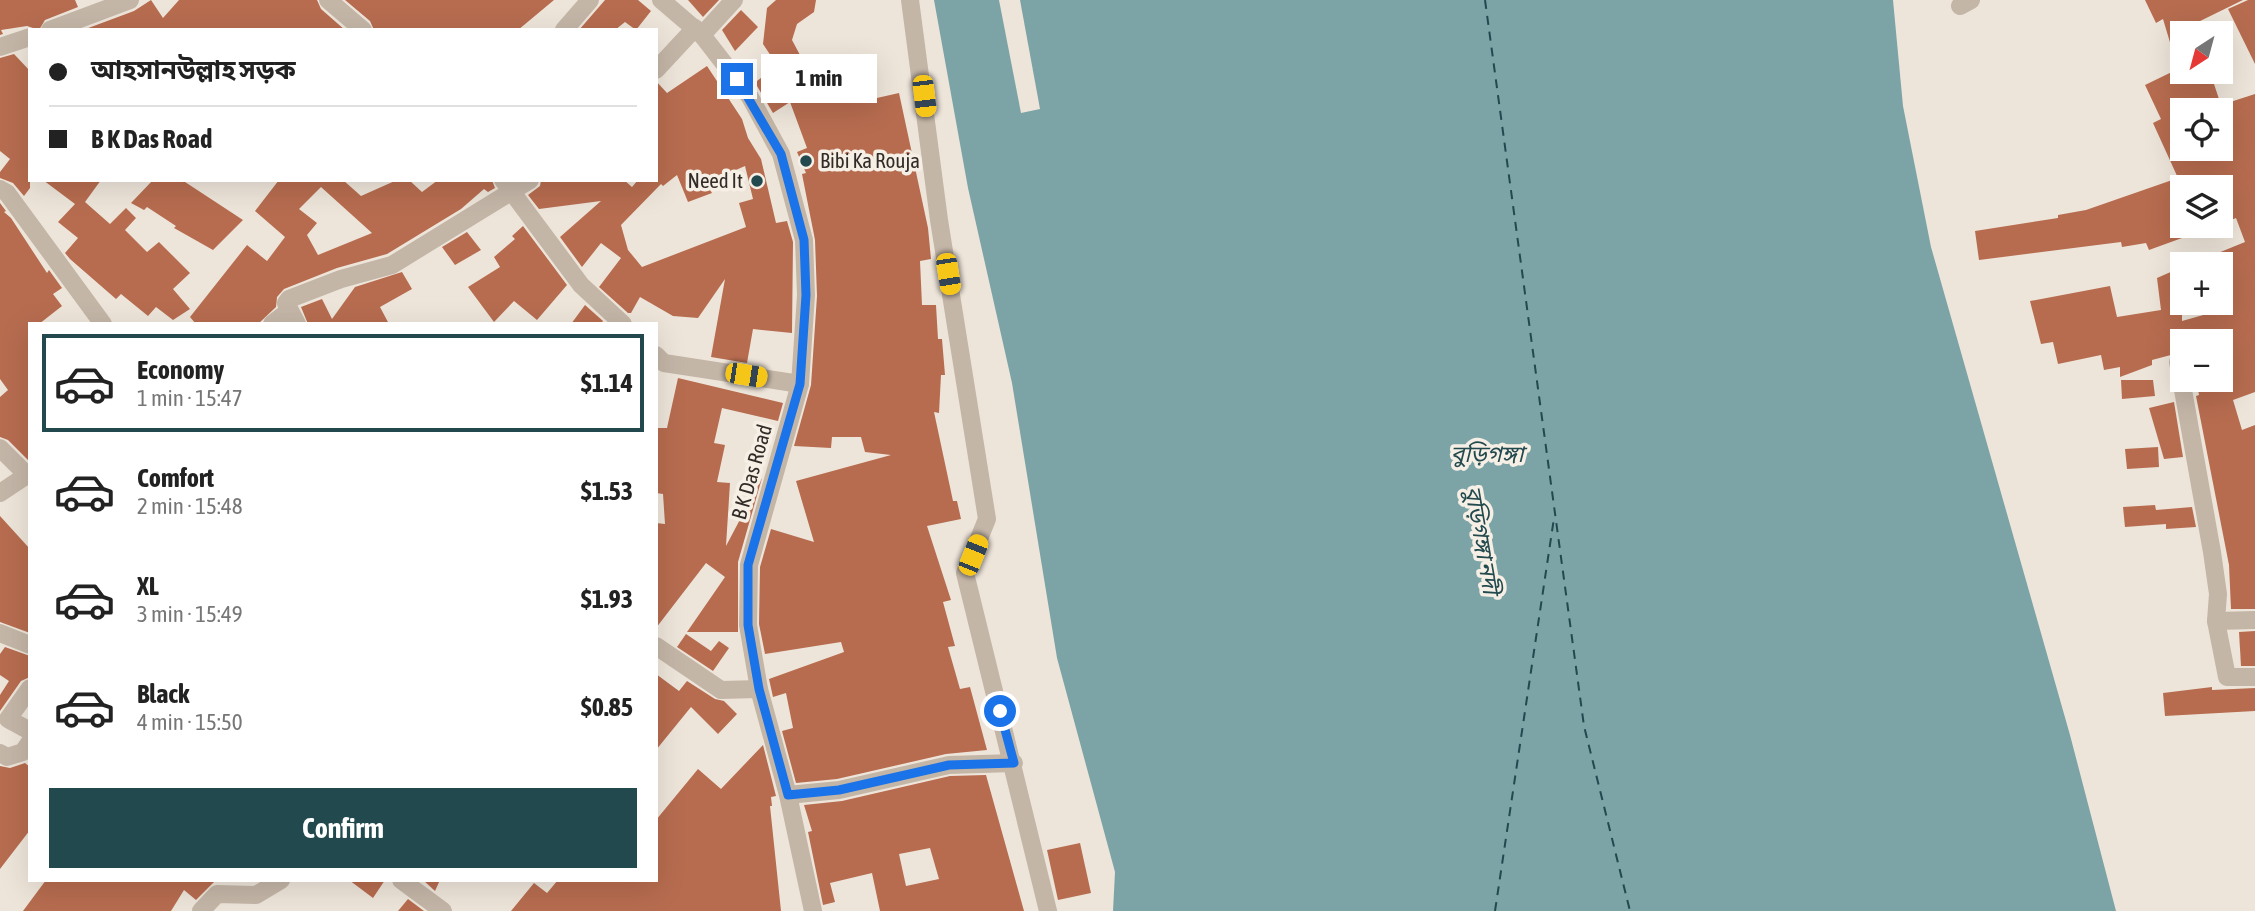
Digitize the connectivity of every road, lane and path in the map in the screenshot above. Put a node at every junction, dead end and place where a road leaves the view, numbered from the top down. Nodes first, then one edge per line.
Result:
1 (131, 0) edge
2 (328, 0) edge
3 (590, 0) edge
4 (661, 0) edge
5 (734, 0) edge
6 (910, 0) edge
7 (55, 28) edge
8 (361, 28) edge
9 (566, 28) edge
10 (698, 31) junction
11 (28, 38) edge
12 (0, 47) edge
13 (658, 68) edge
14 (508, 187) edge
15 (0, 189) edge
16 (293, 317) edge
17 (102, 322) edge
18 (620, 322) edge
19 (658, 357) edge
20 (800, 384) junction
21 (2183, 392) edge
22 (0, 448) edge
23 (28, 474) edge
24 (0, 493) edge
25 (2255, 620) edge
26 (2216, 621) junction
27 (0, 633) edge
28 (28, 644) edge
29 (658, 647) edge
30 (2255, 677) edge
31 (759, 689) junction
32 (28, 691) edge
33 (28, 730) edge
34 (28, 745) edge
35 (0, 753) edge
36 (1014, 763) junction
37 (788, 795) junction
38 (278, 882) edge
39 (404, 882) edge
40 (201, 911) edge
41 (443, 911) edge
42 (813, 911) edge
43 (1048, 911) edge

1 - 7 street
2 - 8 street
3 - 9 street
4 - 10 street, B K Das Road
5 - 10 street
6 - 36 street
10 - 13 street
10 - 20 street, B K Das Road
11 - 12 street
14 - 16 street
14 - 18 street
15 - 17 street
19 - 20 street
20 - 31 street, B K Das Road
21 - 26 street
22 - 23 street
23 - 24 street
25 - 26 street
26 - 30 street
27 - 28 street
29 - 31 street
31 - 37 street, B K Das Road
32 - 33 street
34 - 35 street
36 - 37 street
36 - 43 street
37 - 42 street, B K Das Road
38 - 40 street
39 - 41 street

